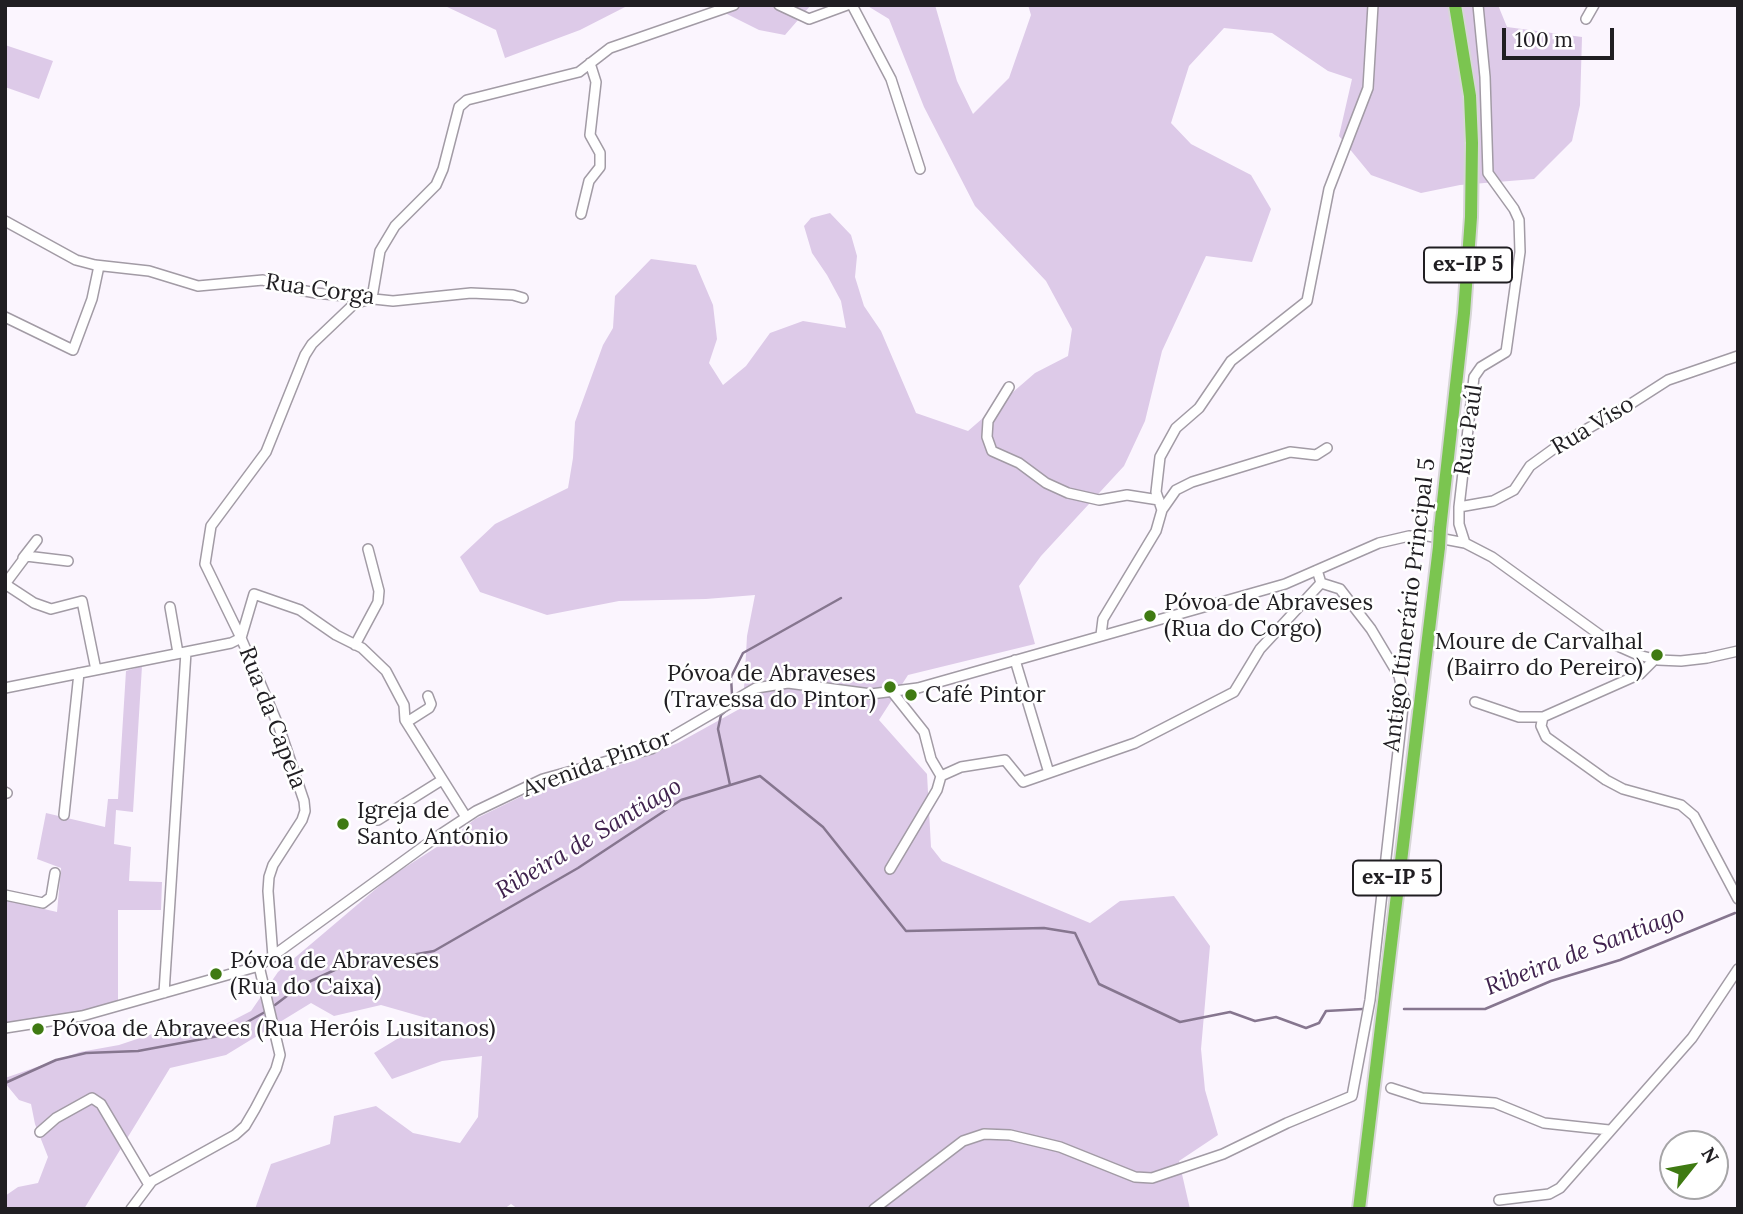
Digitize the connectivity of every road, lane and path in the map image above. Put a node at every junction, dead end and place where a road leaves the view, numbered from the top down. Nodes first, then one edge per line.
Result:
1 (734, 5) edge
2 (779, 5) edge
3 (849, 5) edge
4 (1373, 5) edge
5 (1455, 5) edge
6 (1478, 5) edge
7 (1594, 5) edge
8 (1586, 19) dead end
9 (590, 63) junction
10 (920, 169) dead end
11 (581, 214) dead end
12 (5, 221) edge
13 (99, 266) junction
14 (372, 298) junction
15 (523, 298) dead end
16 (5, 317) edge
17 (1738, 356) edge
18 (1009, 387) dead end
19 (1327, 448) dead end
20 (1158, 500) junction
21 (1459, 506) junction
22 (1162, 510) junction
23 (37, 540) dead end
24 (1465, 543) junction
25 (368, 549) dead end
26 (23, 558) junction
27 (68, 561) dead end
28 (1317, 570) junction
29 (1321, 583) junction
30 (5, 584) edge
31 (170, 607) dead end
32 (1101, 635) junction
33 (241, 638) junction
34 (355, 645) junction
35 (1738, 650) edge
36 (182, 652) junction
37 (1015, 660) junction
38 (1654, 660) junction
39 (96, 670) junction
40 (79, 673) junction
41 (5, 688) edge
42 (893, 692) junction
43 (428, 696) dead end
44 (1475, 702) dead end
45 (1543, 718) junction
46 (407, 722) junction
47 (1049, 773) junction
48 (941, 776) junction
49 (442, 780) junction
50 (372, 810) dead end
51 (64, 815) dead end
52 (466, 817) junction
53 (890, 869) dead end
54 (55, 873) dead end
55 (5, 895) edge
56 (1738, 900) edge
57 (273, 957) junction
58 (259, 966) junction
59 (1738, 969) edge
60 (164, 993) junction
61 (5, 1028) edge
62 (1391, 1088) dead end
63 (1609, 1130) junction
64 (40, 1132) dead end
65 (149, 1185) junction
66 (1499, 1200) dead end
67 (131, 1209) edge
68 (874, 1209) edge
69 (1359, 1209) edge

1 - 9 street
2 - 3 street
3 - 10 street
4 - 20 street
5 - 69 highway, Antigo Itinerário Principal 5 / ex-IP 5, bridge
6 - 21 street, Rua Paúl
7 - 8 street
9 - 11 street
9 - 14 street
12 - 13 street, Rua Corga
13 - 14 street, Rua Corga
13 - 16 street
14 - 15 street, Rua Corga
14 - 33 street, Rua da Capela
17 - 21 street, Rua Viso
18 - 20 street
19 - 22 street
20 - 22 street
21 - 24 street, Rua Paúl
22 - 32 street
23 - 26 street
24 - 28 street, Avenida Pintor
24 - 38 street, Avenida Pintor
25 - 34 street
26 - 27 street
26 - 30 street
28 - 29 street
28 - 32 street, Avenida Pintor
29 - 47 street
29 - 68 street
30 - 39 street
31 - 36 street
32 - 37 street, Avenida Pintor
33 - 34 street
33 - 36 street
33 - 57 street, Rua da Capela
34 - 46 street
35 - 38 street
36 - 39 street
36 - 60 street
37 - 42 street, Avenida Pintor
37 - 47 street
38 - 45 street
39 - 40 street
40 - 41 street
40 - 51 street
42 - 48 street
42 - 52 street, Avenida Pintor
43 - 46 street
44 - 45 street
45 - 56 street
46 - 49 street
47 - 48 street
48 - 53 street
49 - 50 street
49 - 52 street
52 - 57 street, Avenida Pintor
54 - 55 street
57 - 58 street, Avenida Pintor
58 - 60 street, Avenida Pintor
58 - 65 street
59 - 63 street
60 - 61 street, Avenida Pintor
62 - 63 street
63 - 66 street
64 - 65 street
65 - 67 street

